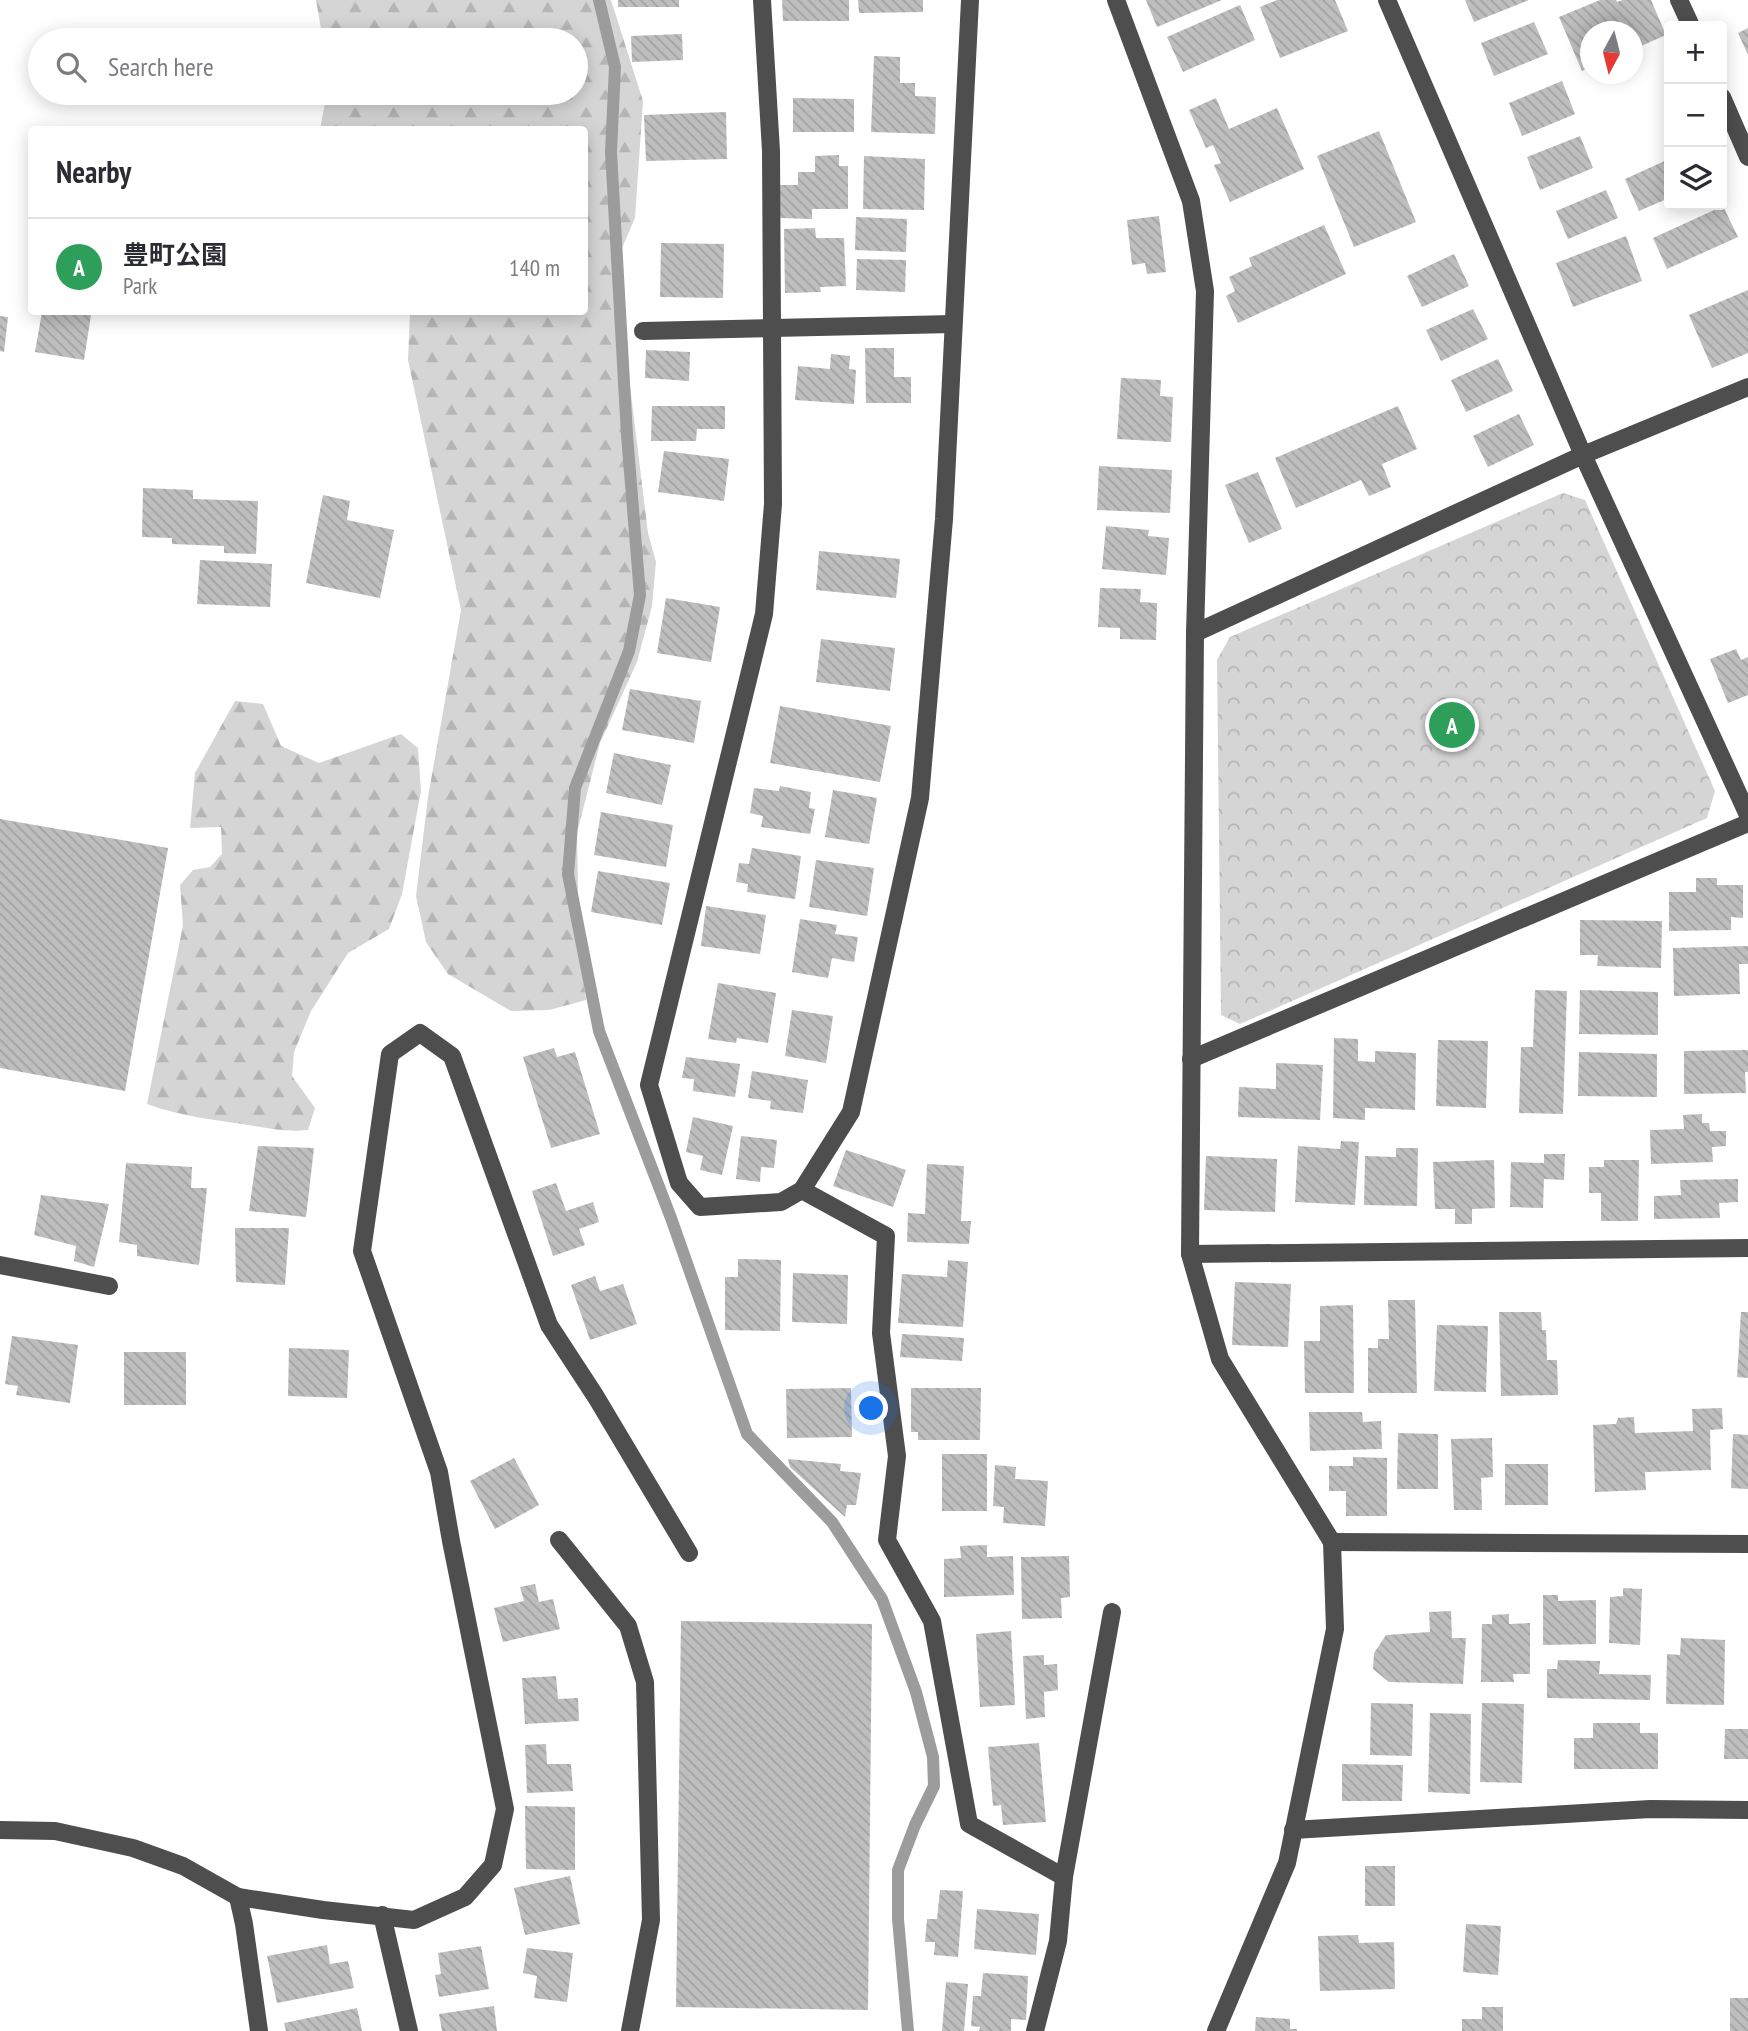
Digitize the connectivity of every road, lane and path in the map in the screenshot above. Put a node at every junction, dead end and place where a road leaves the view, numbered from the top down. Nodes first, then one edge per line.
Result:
1 (762, 0) edge
2 (970, 0) edge
3 (1116, 0) edge
4 (1387, 0) edge
5 (1679, 0) edge
6 (1689, 21) edge
7 (1727, 109) edge
8 (1748, 157) edge
9 (953, 324) junction
10 (772, 329) junction
11 (643, 331) dead end
12 (1748, 387) edge
13 (1583, 455) junction
14 (1195, 633) junction
15 (1748, 815) edge
16 (1748, 823) edge
17 (1191, 1059) junction
18 (802, 1190) junction
19 (1748, 1248) edge
20 (1190, 1254) junction
21 (0, 1265) edge
22 (109, 1286) dead end
23 (559, 1541) dead end
24 (1332, 1542) junction
25 (1748, 1544) edge
26 (689, 1553) dead end
27 (1112, 1612) dead end
28 (1748, 1811) edge
29 (0, 1830) edge
30 (1293, 1830) junction
31 (1064, 1877) junction
32 (238, 1896) junction
33 (382, 1915) junction
34 (259, 2031) edge
35 (409, 2031) edge
36 (630, 2031) edge
37 (1035, 2031) edge
38 (1216, 2031) edge

1 - 10 street
2 - 9 street
3 - 14 street
4 - 13 street
5 - 6 street
7 - 8 street
9 - 10 street
9 - 18 street
10 - 11 street
10 - 18 street
12 - 13 street
13 - 14 street
13 - 15 street
14 - 17 street
16 - 17 street
17 - 20 street
18 - 31 street
19 - 20 street
20 - 24 street
21 - 22 street
23 - 36 street
24 - 25 street
24 - 30 street
26 - 33 street
27 - 31 street
28 - 30 street
29 - 32 street
30 - 38 street
31 - 37 street
32 - 33 street
32 - 34 street
33 - 35 street

